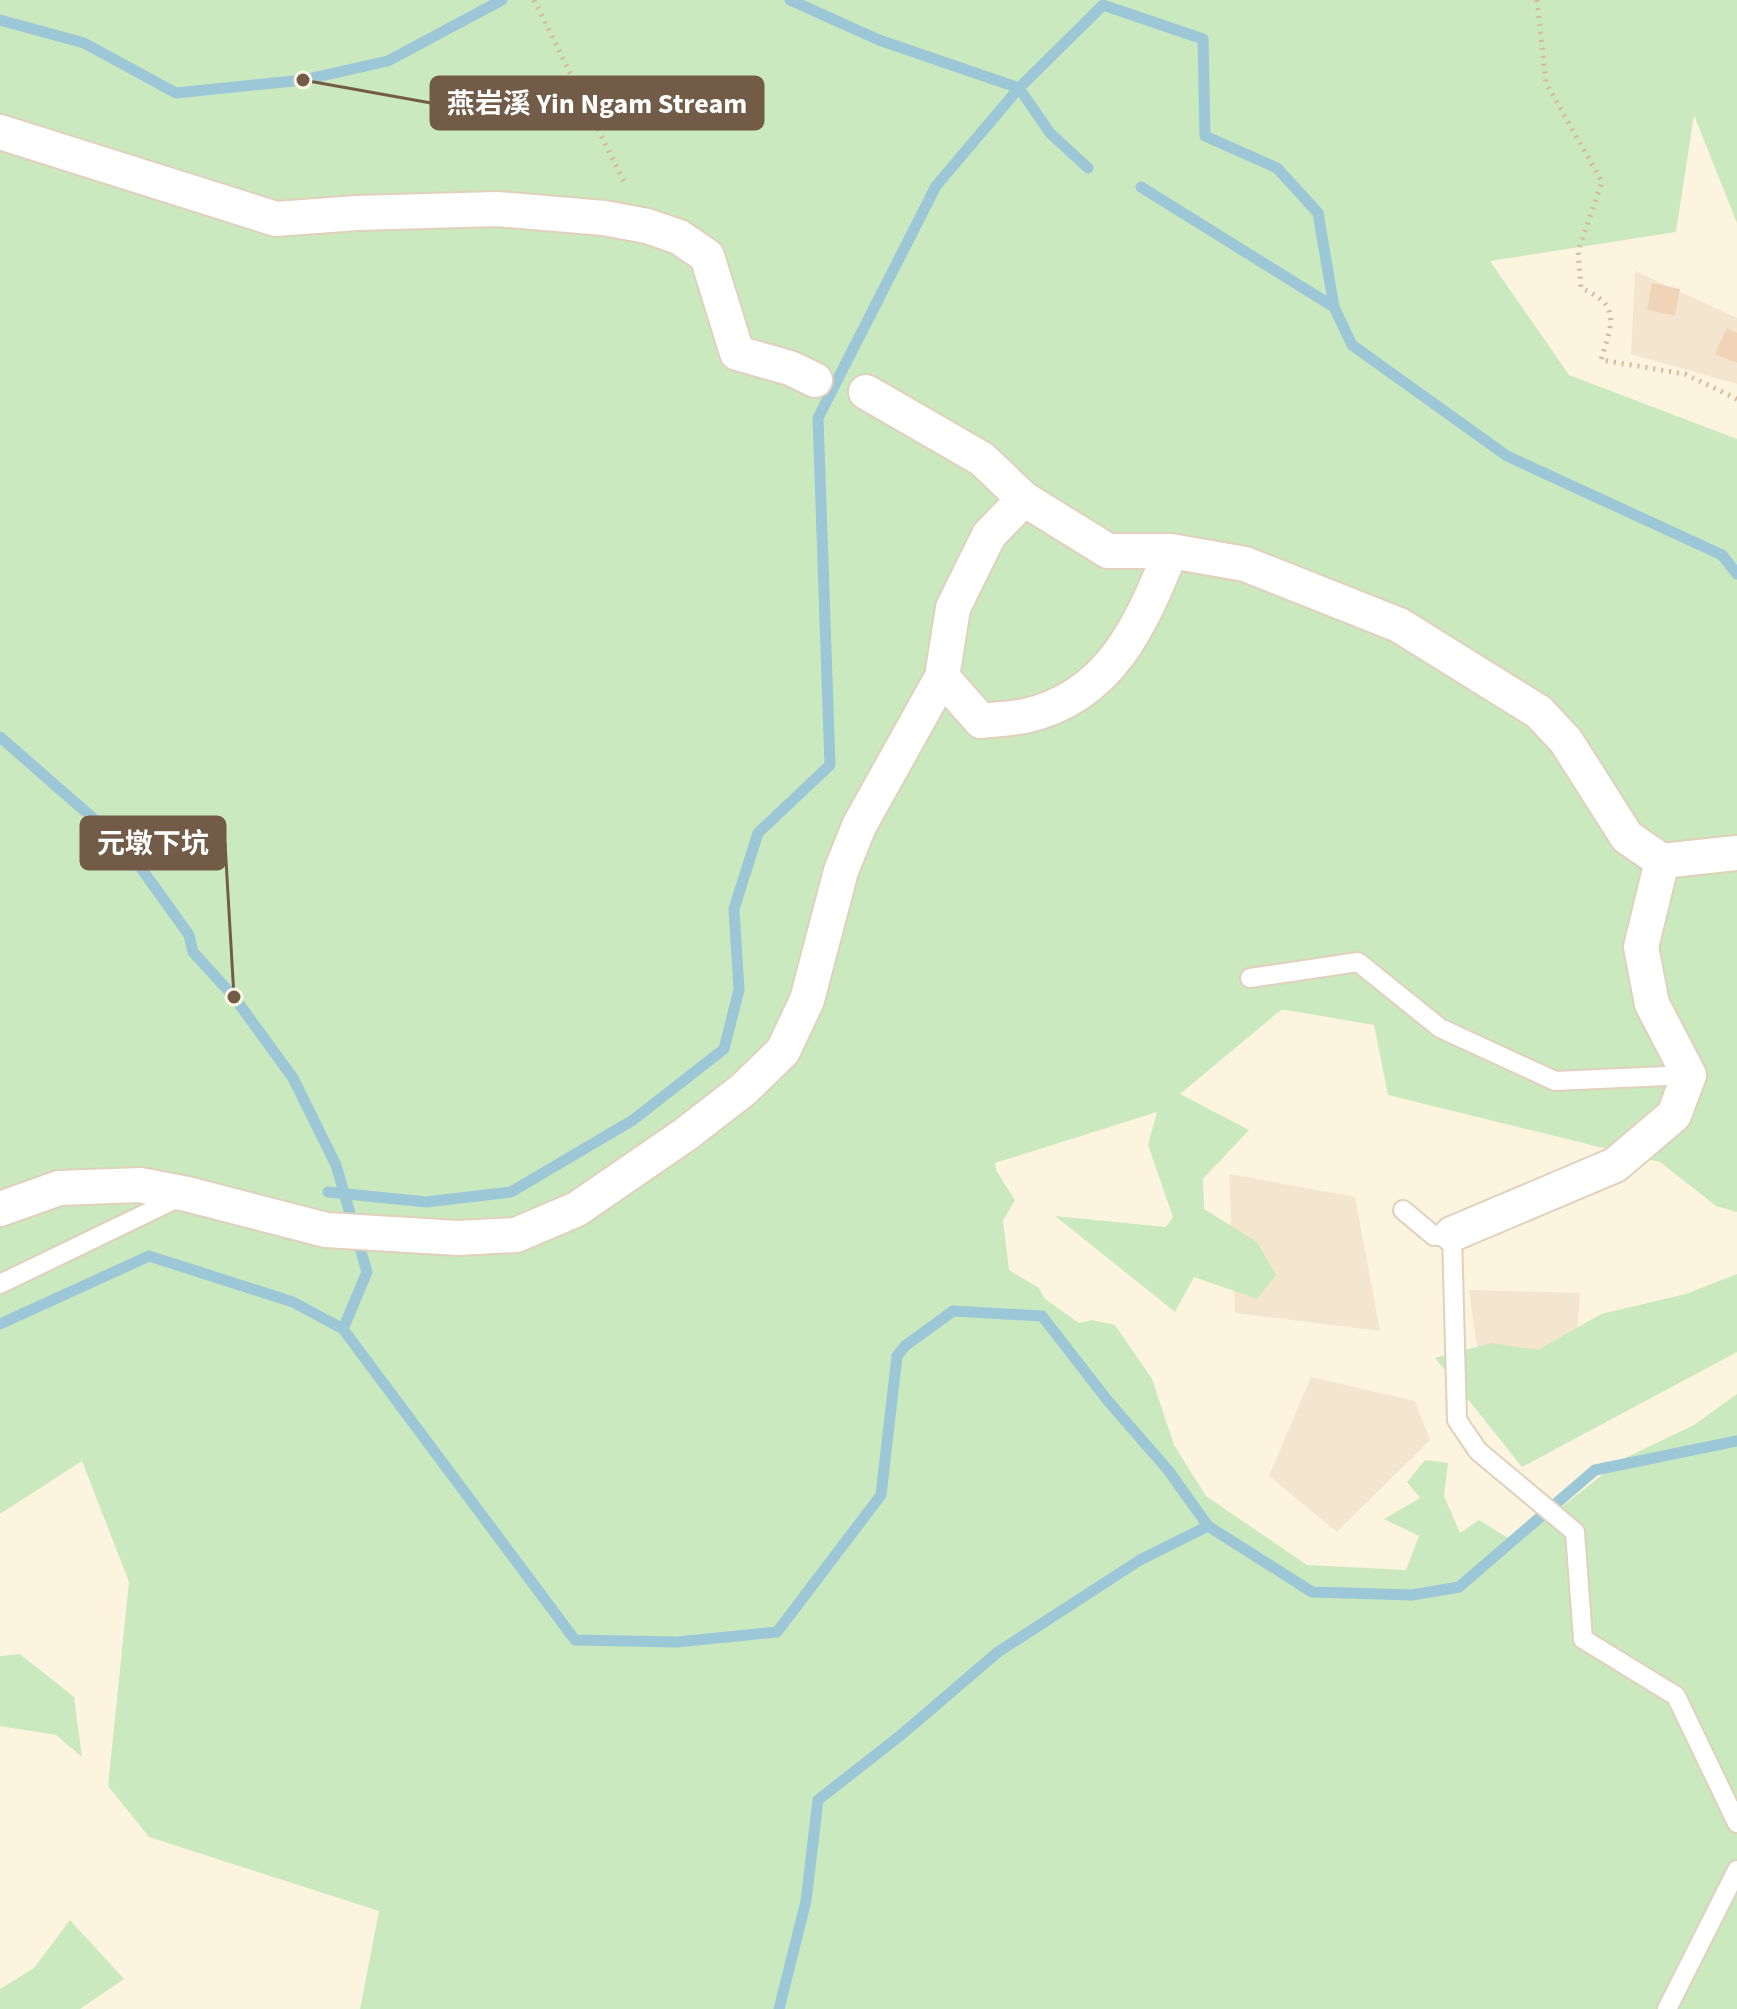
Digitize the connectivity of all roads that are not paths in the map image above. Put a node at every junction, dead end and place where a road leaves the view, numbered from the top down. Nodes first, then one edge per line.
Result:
1 (0, 132) edge
2 (815, 380) dead end
3 (866, 392) dead end
4 (1024, 499) junction
5 (1171, 551) junction
6 (942, 677) junction
7 (1737, 853) edge
8 (1662, 861) junction
9 (1250, 978) dead end
10 (1689, 1075) junction
11 (187, 1194) junction
12 (0, 1209) edge
13 (1403, 1210) dead end
14 (1452, 1234) junction
15 (0, 1284) edge
16 (1737, 1823) edge
17 (1737, 1870) edge
18 (1667, 2009) edge

1 - 2 street
3 - 4 street
4 - 5 street
4 - 6 street
5 - 6 street
5 - 8 street
6 - 11 street
7 - 8 street
8 - 10 street
9 - 10 lane
10 - 14 street
11 - 12 street
11 - 15 lane
13 - 14 lane
14 - 16 lane
17 - 18 lane

